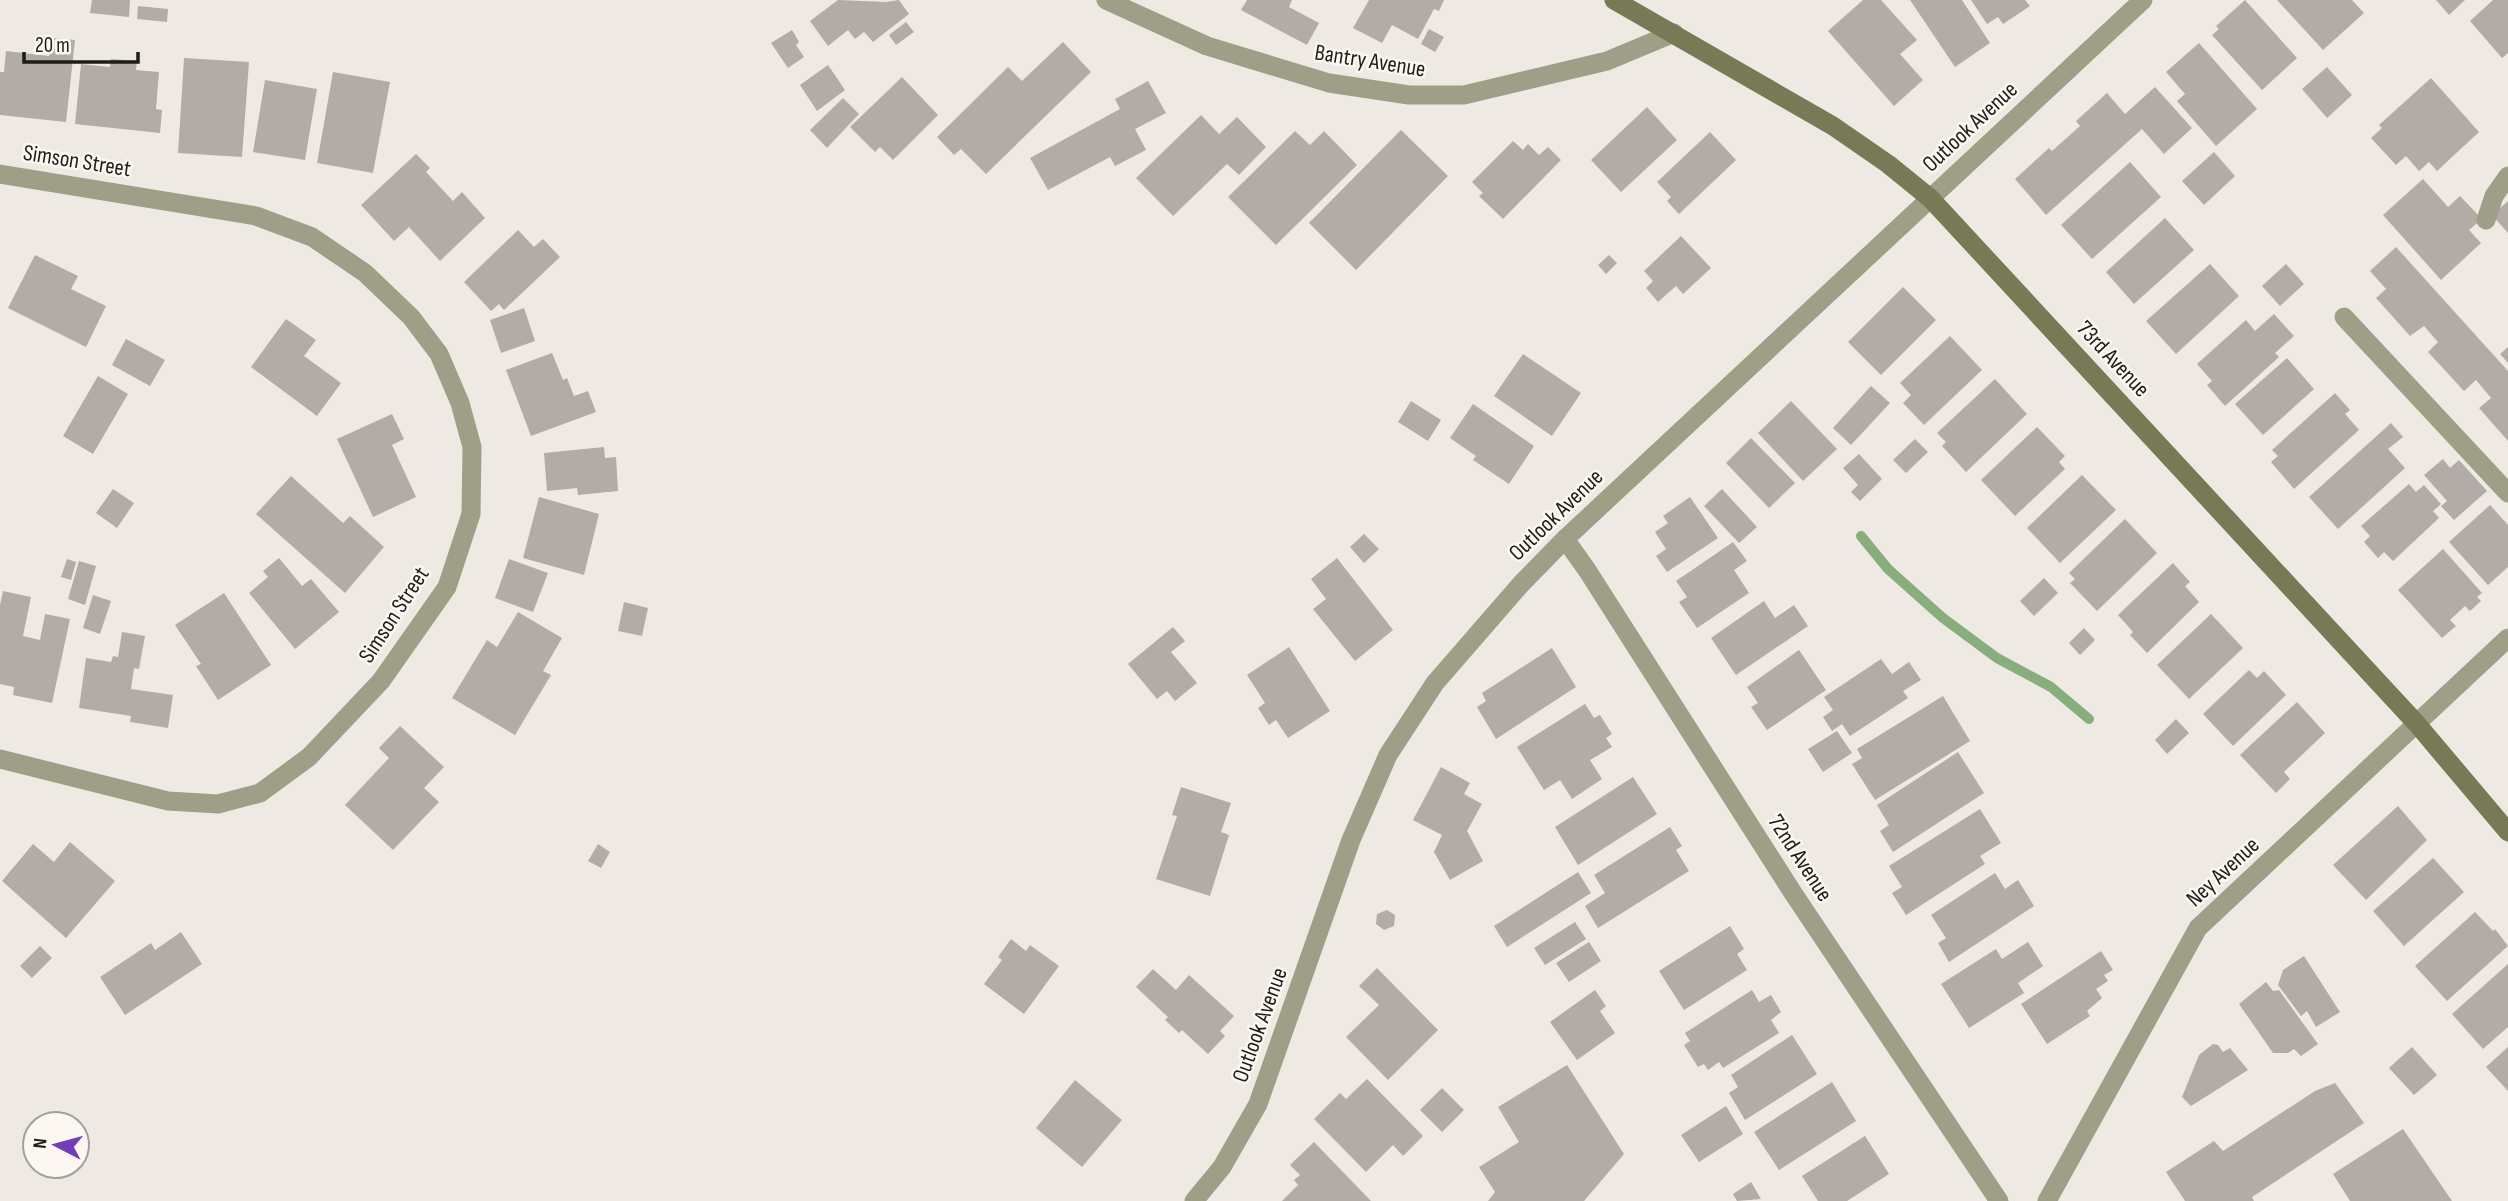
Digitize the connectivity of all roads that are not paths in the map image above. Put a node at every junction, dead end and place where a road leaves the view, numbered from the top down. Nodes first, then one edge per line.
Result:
1 (1106, 0) edge
2 (1615, 0) edge
3 (2143, 0) edge
4 (1674, 33) junction
5 (0, 174) edge
6 (2508, 176) edge
7 (1930, 198) junction
8 (2486, 220) dead end
9 (2344, 317) dead end
10 (2508, 493) edge
11 (1565, 539) junction
12 (2508, 638) edge
13 (2417, 724) junction
14 (0, 759) edge
15 (2508, 832) edge
16 (1194, 1201) edge
17 (1999, 1201) edge
18 (2047, 1201) edge

1 - 4 street, Bantry Avenue
2 - 4 main road, 73rd Avenue
3 - 7 street, Outlook Avenue
4 - 7 main road, 73rd Avenue
5 - 14 street, Simson Street
6 - 8 street
7 - 11 street, Outlook Avenue
7 - 13 main road, 73rd Avenue
9 - 10 street
11 - 16 street, Outlook Avenue
11 - 17 street, 72nd Avenue
12 - 13 street, Ney Avenue
13 - 15 main road, 73rd Avenue
13 - 18 street, Ney Avenue

